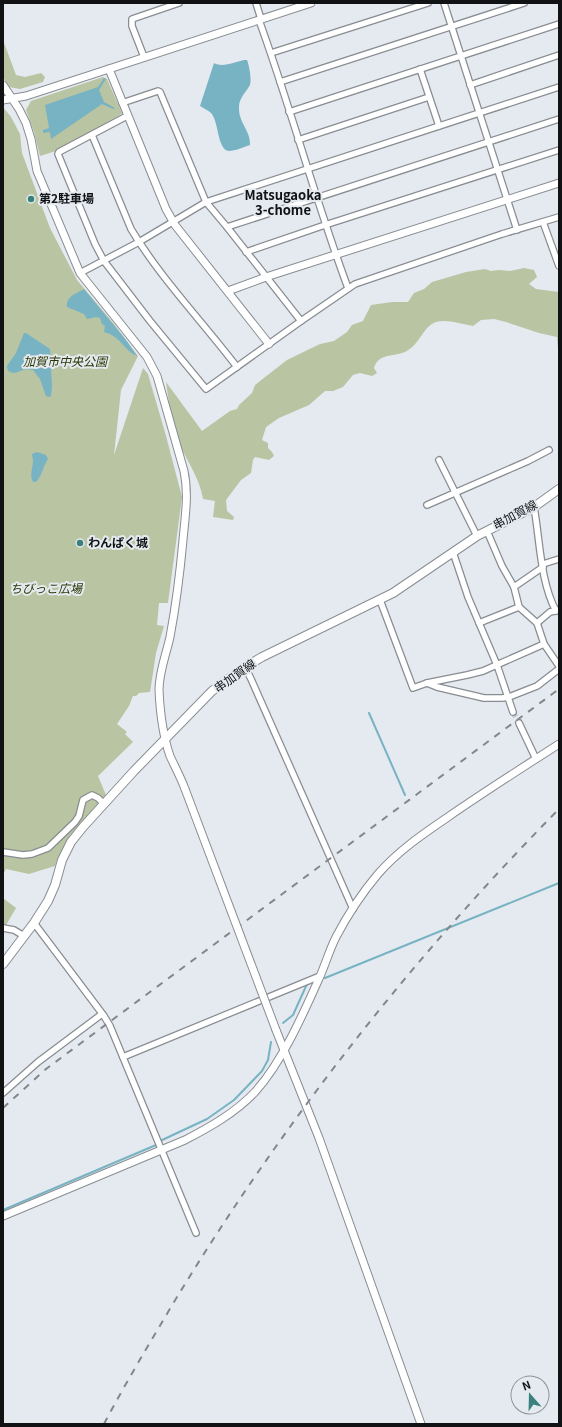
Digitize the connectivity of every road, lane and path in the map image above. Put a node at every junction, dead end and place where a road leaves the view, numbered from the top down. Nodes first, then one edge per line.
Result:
1 (179, 3) edge
2 (256, 3) edge
3 (311, 3) edge
4 (428, 3) edge
5 (444, 3) edge
6 (524, 3) edge
7 (163, 5) edge
8 (260, 19) junction
9 (559, 24) edge
10 (452, 27) junction
11 (271, 53) junction
12 (559, 55) edge
13 (461, 56) junction
14 (144, 57) junction
15 (108, 69) junction
16 (420, 69) junction
17 (280, 82) junction
18 (3, 85) edge
19 (470, 85) junction
20 (559, 87) edge
21 (429, 97) junction
22 (13, 99) junction
23 (3, 100) edge
24 (122, 102) junction
25 (289, 112) junction
26 (479, 113) junction
27 (127, 116) junction
28 (559, 119) edge
29 (439, 126) junction
30 (92, 135) junction
31 (298, 140) junction
32 (488, 142) junction
33 (559, 150) edge
34 (307, 169) junction
35 (497, 170) junction
36 (559, 183) edge
37 (317, 198) junction
38 (507, 200) junction
39 (206, 202) junction
40 (559, 217) edge
41 (173, 222) junction
42 (543, 222) junction
43 (325, 225) junction
44 (227, 227) junction
45 (517, 230) junction
46 (138, 242) junction
47 (557, 251) edge
48 (246, 252) junction
49 (335, 255) junction
50 (104, 261) junction
51 (559, 266) edge
52 (80, 273) junction
53 (266, 277) junction
54 (348, 288) junction
55 (228, 291) junction
56 (300, 321) junction
57 (269, 344) junction
58 (237, 368) junction
59 (549, 450) dead end
60 (439, 460) dead end
61 (559, 489) edge
62 (454, 494) junction
63 (427, 505) dead end
64 (534, 507) junction
65 (487, 531) junction
66 (477, 536) junction
67 (453, 552) junction
68 (559, 559) edge
69 (543, 565) junction
70 (514, 586) junction
71 (380, 600) junction
72 (519, 607) junction
73 (558, 610) edge
74 (479, 622) junction
75 (537, 623) junction
76 (544, 644) junction
77 (497, 665) junction
78 (245, 667) junction
79 (559, 667) edge
80 (427, 682) junction
81 (509, 697) junction
82 (514, 712) tunnel mouth
83 (519, 722) tunnel mouth
84 (165, 739) junction
85 (559, 744) edge
86 (536, 759) junction
87 (104, 804) junction
88 (3, 852) edge
89 (353, 909) junction
90 (34, 923) junction
91 (3, 928) edge
92 (24, 936) junction
93 (3, 964) edge
94 (320, 976) junction
95 (102, 1014) junction
96 (284, 1051) junction
97 (123, 1057) junction
98 (3, 1093) edge
99 (161, 1150) junction
100 (3, 1216) edge
101 (196, 1233) dead end
102 (421, 1424) edge

1 - 7 street
2 - 8 street
3 - 8 street
4 - 11 street
5 - 10 street
6 - 10 street
7 - 14 street
8 - 11 street
8 - 14 street
9 - 13 street
10 - 13 street
10 - 17 street
11 - 17 street
12 - 19 street
13 - 16 street
13 - 19 street
14 - 15 street
15 - 22 street
15 - 24 street
16 - 21 street
16 - 25 street
17 - 25 street
18 - 22 street
19 - 26 street
20 - 26 street
21 - 29 street
21 - 31 street
22 - 23 street
22 - 52 street
24 - 27 street
24 - 39 street
25 - 31 street
26 - 29 street
26 - 32 street
27 - 30 street
27 - 41 street
28 - 32 street
29 - 34 street
30 - 46 street
30 - 50 street
31 - 34 street
32 - 35 street
32 - 37 street
33 - 35 street
34 - 37 street
34 - 39 street
35 - 38 street
35 - 43 street
36 - 38 street
37 - 43 street
37 - 44 street
38 - 45 street
38 - 49 street
39 - 41 street
39 - 44 street
40 - 42 street
41 - 46 street
41 - 55 street
42 - 45 street
42 - 47 street
43 - 48 street
43 - 49 street
44 - 48 street
45 - 54 street
46 - 50 street
46 - 58 street
47 - 51 street
48 - 53 street
49 - 53 street
49 - 54 street
50 - 52 street
50 - 58 street
52 - 84 street
53 - 55 street
53 - 56 street
54 - 56 street
55 - 57 street
56 - 57 street
57 - 58 street
59 - 62 street
60 - 62 street
61 - 64 main road, 串加賀線
62 - 63 street
62 - 66 street
64 - 65 main road, 串加賀線
64 - 69 street
65 - 66 main road, 串加賀線
65 - 70 street
66 - 67 main road, 串加賀線
67 - 71 main road, 串加賀線
67 - 74 street
68 - 69 street
69 - 70 street
69 - 73 street
70 - 72 street
71 - 78 main road, 串加賀線
71 - 80 street
72 - 74 street
72 - 75 street
73 - 75 street
74 - 77 street
75 - 76 street
76 - 77 street
76 - 79 street
77 - 80 street
77 - 81 street
78 - 84 main road, 串加賀線
78 - 89 street
79 - 81 street
80 - 81 street
81 - 82 street
83 - 86 street
84 - 87 main road, 串加賀線
84 - 96 street, bridge
85 - 86 street
86 - 89 street
87 - 88 street
87 - 90 main road, 串加賀線
89 - 94 street
90 - 92 main road, 串加賀線
90 - 95 street
91 - 92 street
92 - 93 main road, 串加賀線
94 - 96 street
94 - 97 street
95 - 97 street
95 - 98 street
96 - 99 street
96 - 102 street
97 - 99 street
99 - 100 street
99 - 101 street

